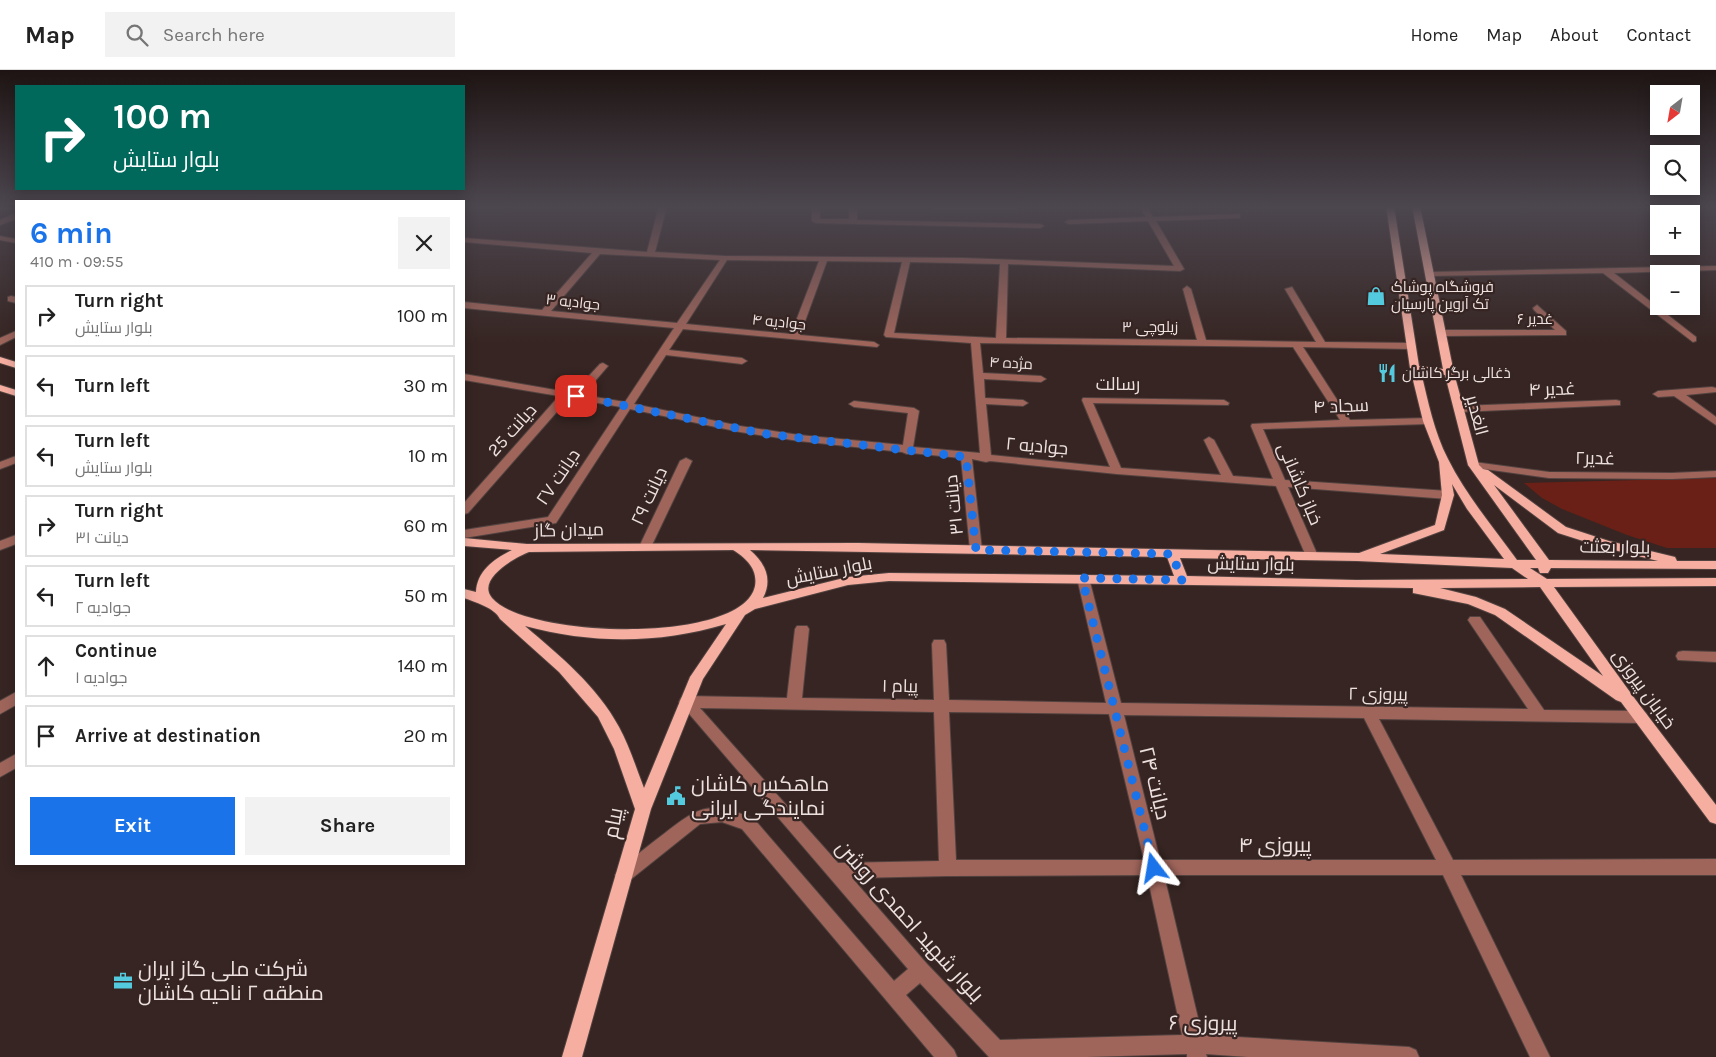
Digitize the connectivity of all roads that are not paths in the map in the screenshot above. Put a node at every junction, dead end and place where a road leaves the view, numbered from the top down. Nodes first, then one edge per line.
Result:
1 (598, 252) edge
2 (600, 252) edge
3 (1170, 252) edge
4 (1397, 252) edge
5 (1425, 252) edge
6 (650, 254) joint
7 (725, 258) junction
8 (824, 258) junction
9 (908, 260) junction
10 (1004, 262) junction
11 (1716, 268) edge
12 (1605, 270) junction
13 (1429, 274) junction
14 (1187, 289) dead end
15 (1290, 289) dead end
16 (465, 305) edge
17 (1537, 308) dead end
18 (544, 313) junction
19 (681, 326) junction
20 (1441, 333) junction
21 (15, 334) edge
22 (795, 337) junction
23 (1693, 339) dead end
24 (975, 340) junction
25 (1001, 340) junction
26 (0, 342) edge
27 (1202, 342) junction
28 (1296, 344) junction
29 (1322, 344) junction
30 (874, 345) dead end
31 (1411, 346) junction
32 (663, 352) junction
33 (0, 360) edge
34 (742, 361) dead end
35 (15, 365) edge
36 (603, 366) dead end
37 (1415, 368) junction
38 (1449, 373) junction
39 (978, 376) junction
40 (465, 377) edge
41 (1041, 379) dead end
42 (0, 388) edge
43 (1712, 390) dead end
44 (1675, 392) junction
45 (15, 394) edge
46 (1658, 394) dead end
47 (571, 395) junction
48 (981, 401) junction
49 (1023, 403) dead end
50 (1224, 403) dead end
51 (1616, 403) dead end
52 (854, 404) dead end
53 (626, 405) junction
54 (1459, 409) junction
55 (1428, 421) junction
56 (1716, 422) edge
57 (1347, 424) junction
58 (1256, 426) joint
59 (1209, 440) dead end
60 (907, 451) junction
61 (966, 457) junction
62 (15, 459) edge
63 (986, 459) junction
64 (1442, 460) junction
65 (686, 461) dead end
66 (1474, 465) junction
67 (0, 466) edge
68 (1117, 471) junction
69 (1716, 474) edge
70 (1229, 480) junction
71 (1279, 483) junction
72 (1448, 495) junction
73 (465, 509) edge
74 (465, 534) edge
75 (15, 539) edge
76 (465, 542) edge
77 (0, 546) edge
78 (735, 546) junction
79 (645, 547) junction
80 (528, 548) junction
81 (976, 550) junction
82 (1172, 554) junction
83 (1312, 556) junction
84 (1357, 557) junction
85 (1513, 563) junction
86 (1545, 564) junction
87 (1695, 565) junction
88 (1716, 565) edge
89 (1082, 578) junction
90 (1182, 580) junction
91 (1543, 582) junction
92 (1716, 582) edge
93 (1356, 584) junction
94 (465, 593) edge
95 (752, 605) junction
96 (493, 606) junction
97 (739, 615) junction
98 (1475, 620) dead end
99 (802, 629) dead end
100 (939, 644) dead end
101 (1683, 656) dead end
102 (1716, 657) edge
103 (15, 699) edge
104 (686, 702) junction
105 (794, 703) junction
106 (1630, 703) junction
107 (941, 706) junction
108 (0, 708) edge
109 (1115, 708) junction
110 (1369, 713) junction
111 (1540, 716) junction
112 (1641, 717) junction
113 (15, 761) edge
114 (0, 771) edge
115 (643, 809) junction
116 (1716, 817) edge
117 (1448, 867) junction
118 (1716, 867) edge
119 (948, 868) junction
120 (1154, 868) junction
121 (834, 871) junction
122 (624, 875) junction
123 (920, 970) junction
124 (894, 993) junction
125 (1195, 1051) edge
126 (999, 1053) edge
127 (572, 1057) edge
128 (948, 1057) edge
129 (1409, 1057) edge
130 (1540, 1057) edge

1 - 18 street
2 - 6 street
3 - 10 street
4 - 31 main road
5 - 13 main road, الغدیر
6 - 7 street
7 - 8 street
7 - 19 street, دیانت ۲۷
8 - 9 street
8 - 22 street
9 - 10 street
9 - 24 street, زیلوچی ۳
10 - 25 street
11 - 12 street
12 - 13 street
12 - 23 street
13 - 20 main road, الغدیر
14 - 27 street
15 - 29 street
16 - 18 street, جوادیه ۳
17 - 20 street, غدیر ۶
18 - 19 street, جوادیه ۳
19 - 22 street, جوادیه ۴
19 - 32 street, دیانت ۲۷
20 - 38 main road, الغدیر
21 - 26 street
22 - 30 street, جوادیه ۴
24 - 25 street, زیلوچی ۳
24 - 39 street
25 - 27 street, زیلوچی ۳
27 - 28 street, زیلوچی ۳
28 - 29 street, زیلوچی ۳
28 - 57 street
29 - 31 street, زیلوچی ۳
31 - 37 main road
32 - 34 street
32 - 53 street, دیانت ۲۷
33 - 35 main road
36 - 47 street, دیانت 25
37 - 38 main road
37 - 55 main road
38 - 54 main road, الغدیر
39 - 41 street, مژده ۴
39 - 48 street
40 - 47 street, جوادیه ۲
42 - 45 main road
43 - 44 street
44 - 46 street
44 - 56 street
47 - 53 street, جوادیه ۲
47 - 73 street, دیانت 25
48 - 49 street
48 - 63 street
50 - 68 street, رسالت
51 - 54 street, غدیر ۴
52 - 60 street
53 - 60 street, جوادیه ۲
53 - 74 street, دیانت ۲۷
54 - 66 main road, الغدیر
55 - 57 street, سجاد ۴
55 - 64 main road
57 - 58 street, سجاد ۴
58 - 71 street, خباز کاشانی
59 - 70 street
60 - 61 street, جوادیه ۲
61 - 63 street, جوادیه ۲
61 - 81 street, دیانت ۳۱
62 - 67 street
63 - 68 street, جوادیه ۲
64 - 72 main road
64 - 85 main road
65 - 79 street, دیانت ۲۹
66 - 69 street, غدیر۲
66 - 86 main road, الغدیر
66 - 87 main road
68 - 70 street, جوادیه ۲
70 - 71 street, جوادیه ۲
71 - 72 street, جوادیه ۲
71 - 83 street, خباز کاشانی
72 - 84 main road
75 - 77 street
76 - 80 main road
78 - 79 main road, میدان گاز
78 - 81 main road, بلوار ستایش
78 - 95 main road
79 - 80 main road, میدان گاز
80 - 96 main road, میدان گاز
81 - 82 main road, بلوار ستایش
82 - 83 main road, بلوار ستایش
82 - 90 main road
83 - 84 main road, بلوار ستایش
84 - 85 main road, بلوار ستایش
85 - 86 main road, بلوار بعثت
85 - 91 main road
86 - 87 main road, بلوار بعثت
86 - 91 main road
87 - 88 main road, بلوار بعثت
89 - 90 main road, بلوار ستایش
89 - 95 main road, بلوار ستایش
89 - 109 street, دیانت ۲۴
90 - 93 main road, بلوار ستایش
91 - 92 main road, بلوار بعثت
91 - 93 main road, بلوار ستایش
91 - 106 main road, خیابان پیروزی
93 - 106 main road
94 - 96 main road
95 - 97 main road
96 - 97 main road
96 - 115 main road, پیام
97 - 104 main road
98 - 111 street
99 - 105 street
100 - 107 street
101 - 102 street
103 - 108 street
104 - 105 street, پیام ۱
104 - 115 main road
104 - 121 street, بلوار شهید احمدی روشن
105 - 107 street, پیام ۱
106 - 112 main road, خیابان پیروزی
107 - 109 street, پیام ۱
107 - 119 street
109 - 110 street, پیروزی ۲
109 - 120 street, دیانت ۲۴
110 - 111 street, پیروزی ۲
110 - 117 street
111 - 112 street, پیروزی ۲
112 - 116 main road, خیابان پیروزی
113 - 114 street
115 - 122 main road, پیام
117 - 118 street, پیروزی ۴
117 - 120 street, پیروزی ۴
117 - 130 street
119 - 120 street, پیروزی ۴
119 - 121 street, پیروزی ۴
120 - 125 street, دیانت ۲۴
121 - 123 street, بلوار شهید احمدی روشن
122 - 124 street
122 - 127 main road, پیام
123 - 124 street
123 - 126 street, بلوار شهید احمدی روشن
124 - 128 street
125 - 126 street, پیروزی ۶
125 - 129 street, پیروزی ۶

